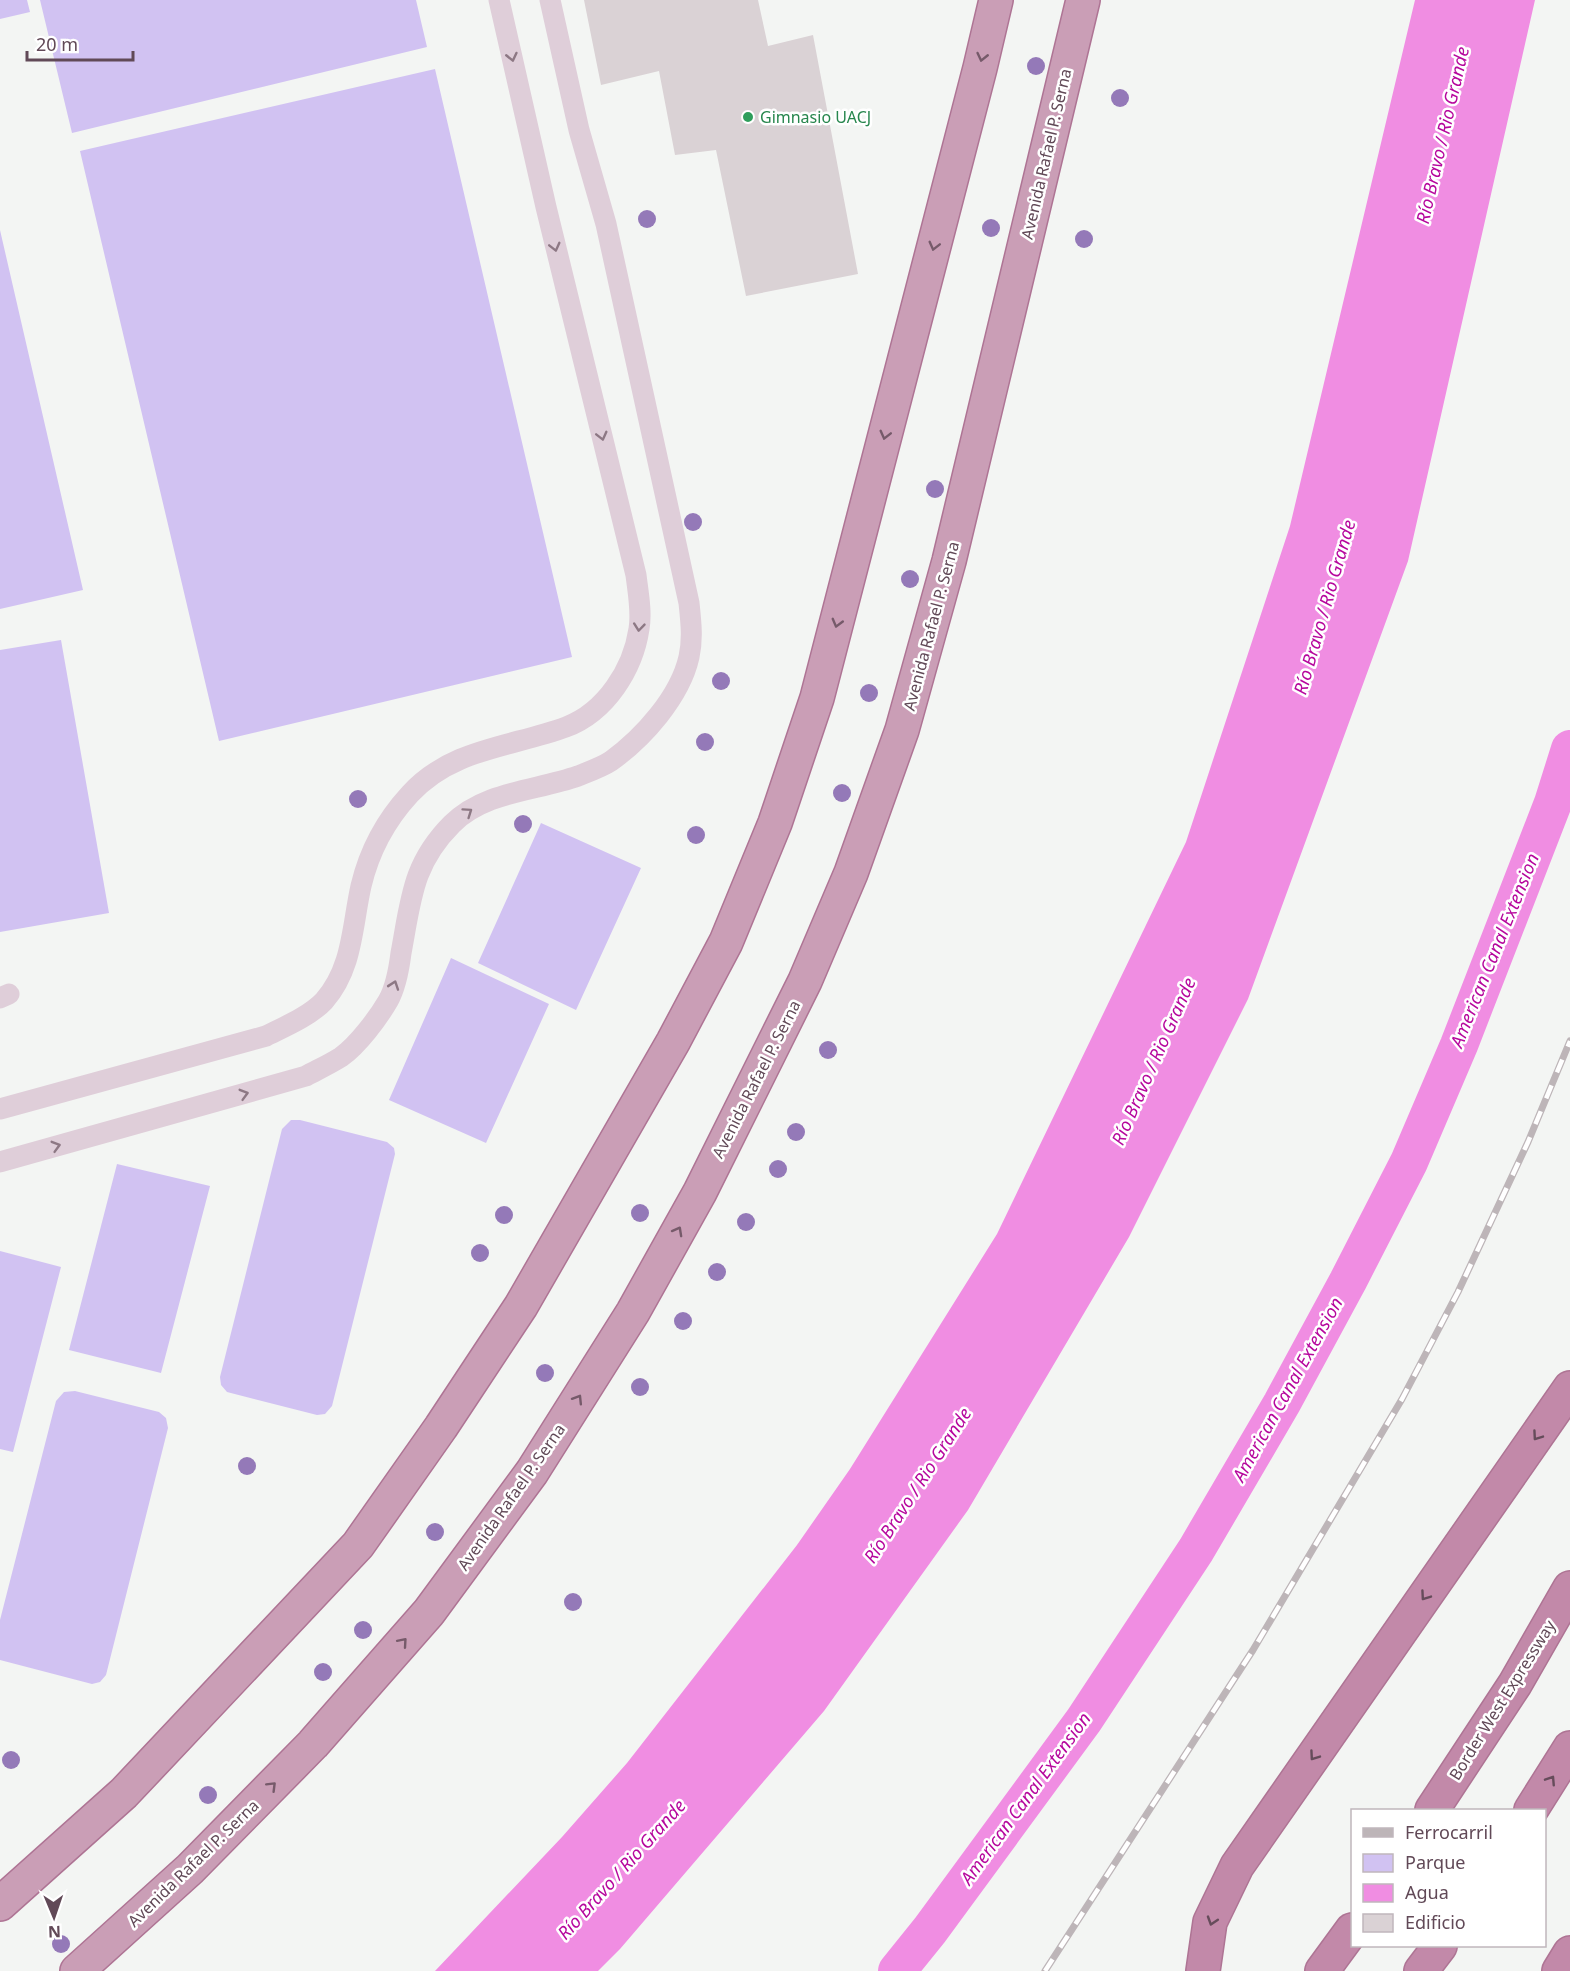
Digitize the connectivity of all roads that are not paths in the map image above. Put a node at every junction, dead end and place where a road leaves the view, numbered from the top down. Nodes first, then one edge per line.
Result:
1 (499, 0) edge
2 (550, 0) edge
3 (996, 0) edge
4 (1083, 0) edge
5 (0, 1109) edge
6 (0, 1162) edge
7 (1570, 1388) edge
8 (1570, 1588) edge
9 (1570, 1748) edge
10 (1433, 1809) edge
11 (1532, 1809) edge
12 (0, 1904) edge
13 (1348, 1937) edge
14 (1439, 1947) edge
15 (1570, 1953) edge
16 (77, 1971) edge
17 (1203, 1971) edge
18 (1322, 1971) edge
19 (1421, 1971) edge
20 (1559, 1971) edge

1 -> 5 lane
6 -> 2 lane
3 -> 12 highway
16 -> 4 highway, Avenida Rafael P. Serna
7 -> 17 highway
8 - 10 highway, Border West Expressway
11 -> 9 highway
13 - 18 highway
14 - 19 highway
15 - 20 highway

